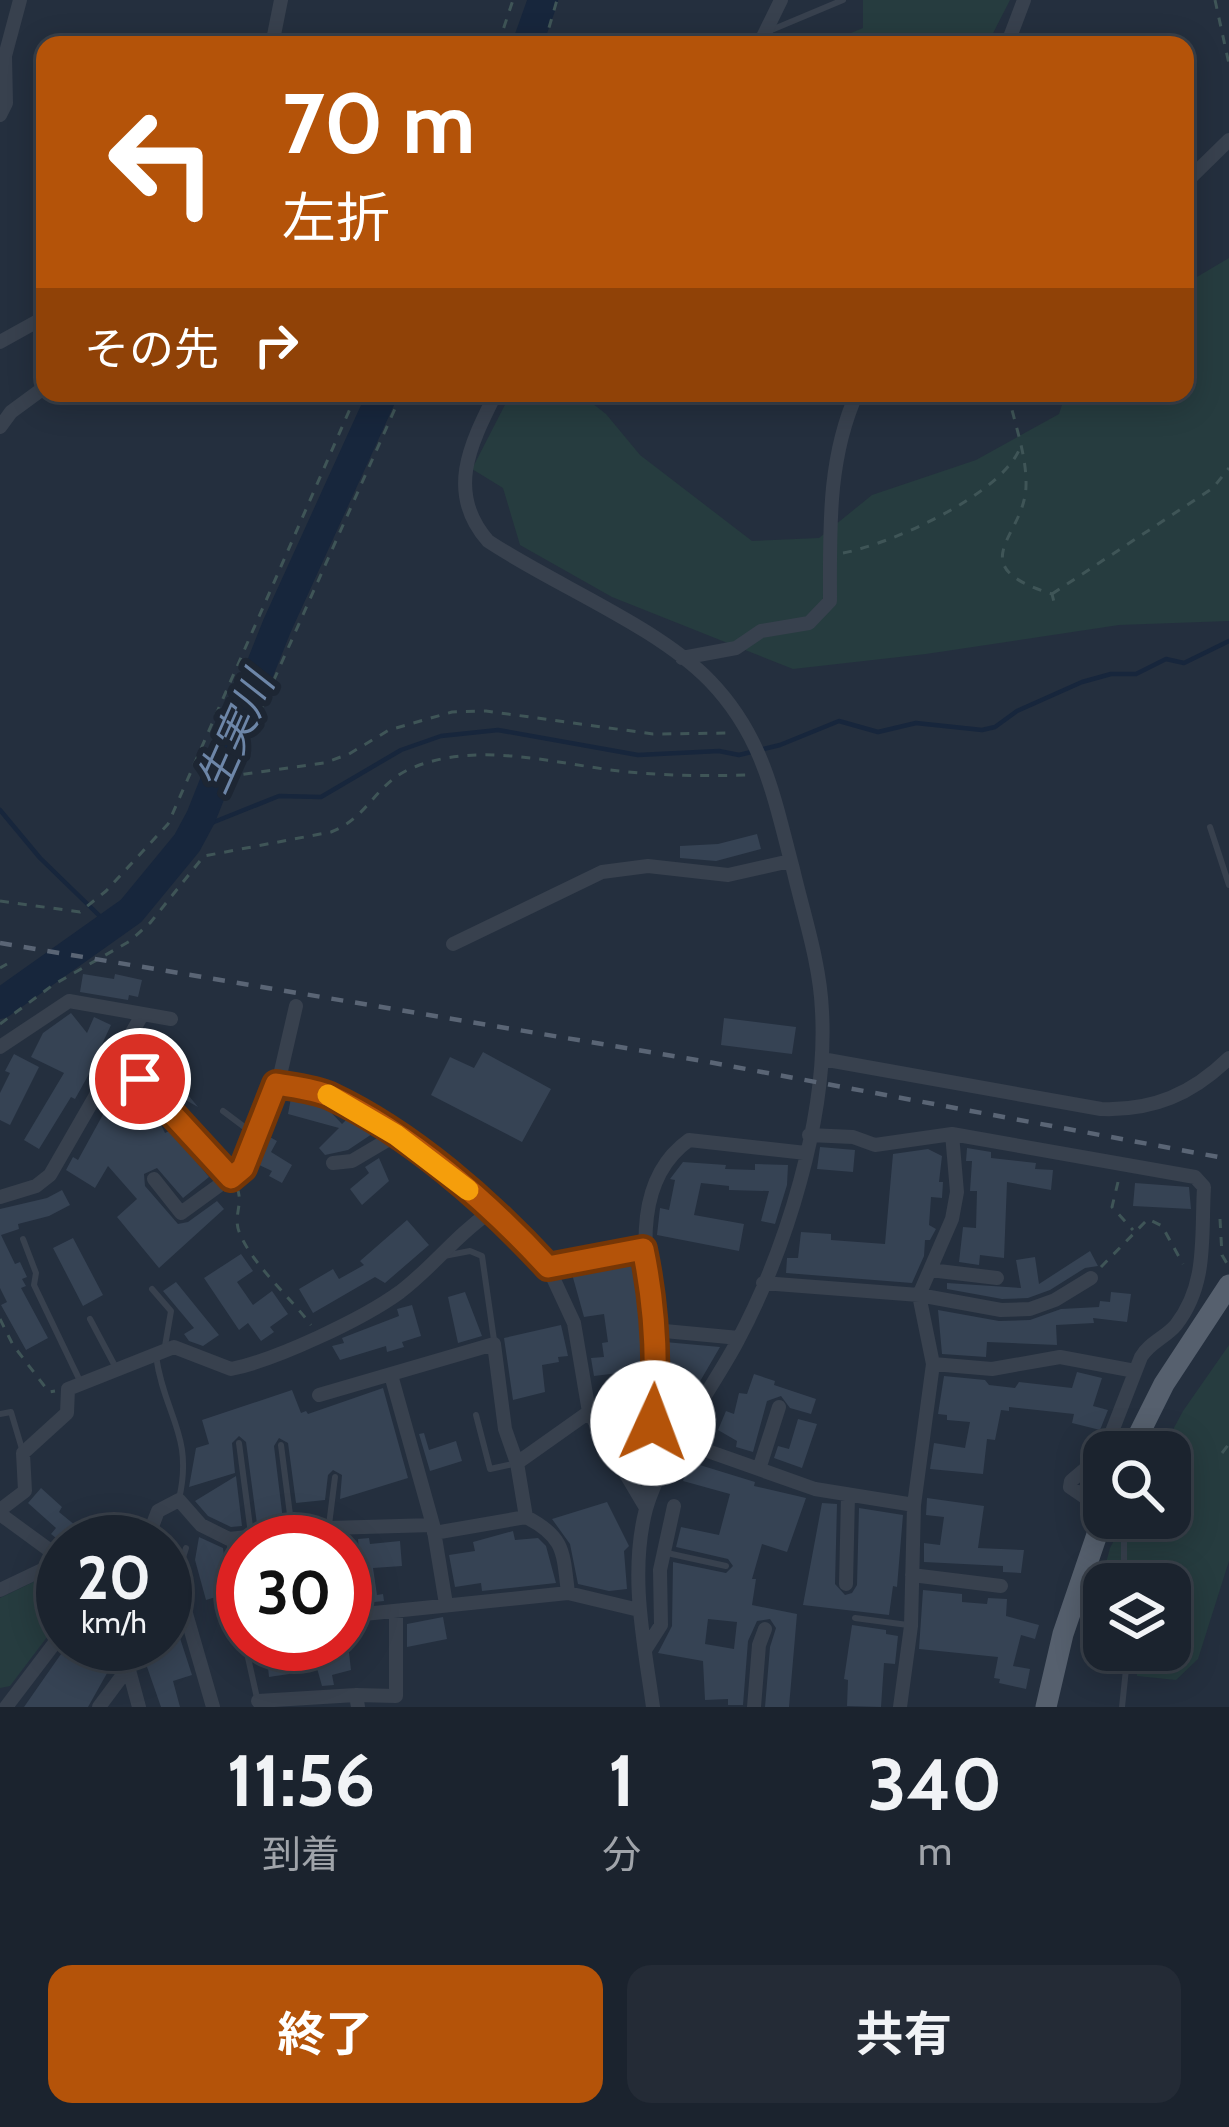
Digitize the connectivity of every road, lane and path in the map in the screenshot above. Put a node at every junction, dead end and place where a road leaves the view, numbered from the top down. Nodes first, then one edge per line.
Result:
1 (20, 0) edge
2 (281, 0) edge
3 (513, 0) edge
4 (557, 0) edge
5 (781, 0) edge
6 (843, 0) edge
7 (1024, 0) edge
8 (1215, 0) edge
9 (274, 36) edge
10 (501, 36) edge
11 (547, 36) edge
12 (764, 36) edge
13 (767, 36) edge
14 (1010, 36) edge
15 (1229, 64) edge
16 (0, 116) edge
17 (1229, 140) edge
18 (1194, 174) edge
19 (36, 322) edge
20 (0, 342) edge
21 (36, 393) edge
22 (353, 402) edge
23 (398, 402) edge
24 (492, 402) edge
25 (854, 402) edge
26 (1010, 402) edge
27 (0, 428) edge
28 (1020, 448) junction
29 (1229, 468) edge
30 (829, 556) junction
31 (1052, 594) junction
32 (1054, 602) dead end
33 (682, 658) junction
34 (749, 733) junction
35 (770, 775) junction
36 (1210, 827) dead end
37 (790, 861) junction
38 (1229, 885) edge
39 (0, 901) edge
40 (453, 944) dead end
41 (7, 964) dead end
42 (0, 968) edge
43 (296, 1006) dead end
44 (142, 1016) junction
45 (171, 1019) dead end
46 (0, 1024) edge
47 (0, 1047) edge
48 (119, 1057) junction
49 (1229, 1058) edge
50 (822, 1059) junction
51 (276, 1084) junction
52 (223, 1111) dead end
53 (952, 1134) junction
54 (396, 1135) junction
55 (809, 1135) junction
56 (254, 1136) junction
57 (806, 1154) junction
58 (1123, 1162) junction
59 (333, 1163) dead end
60 (231, 1178) junction
61 (154, 1179) dead end
62 (0, 1197) edge
63 (490, 1213) junction
64 (1134, 1231) junction
65 (23, 1239) dead end
66 (643, 1249) junction
67 (441, 1257) junction
68 (548, 1267) junction
69 (930, 1270) junction
70 (1091, 1278) joint
71 (997, 1279) dead end
72 (764, 1282) junction
73 (1229, 1285) edge
74 (152, 1289) dead end
75 (1197, 1292) junction
76 (919, 1295) junction
77 (0, 1319) edge
78 (90, 1319) dead end
79 (654, 1330) junction
80 (320, 1335) junction
81 (739, 1339) junction
82 (494, 1344) junction
83 (160, 1351) junction
84 (932, 1364) junction
85 (116, 1369) junction
86 (1135, 1371) junction
87 (391, 1375) junction
88 (75, 1386) junction
89 (320, 1395) dead end
90 (779, 1407) dead end
91 (589, 1412) junction
92 (0, 1414) edge
93 (476, 1415) dead end
94 (1112, 1431) edge
95 (1141, 1431) edge
96 (239, 1443) dead end
97 (1229, 1444) edge
98 (281, 1445) dead end
99 (702, 1450) dead end
100 (23, 1453) junction
101 (1222, 1453) dead end
102 (517, 1463) junction
103 (759, 1469) junction
104 (1083, 1471) edge
105 (335, 1477) dead end
106 (848, 1495) junction
107 (1083, 1496) edge
108 (179, 1500) junction
109 (914, 1505) junction
110 (674, 1506) dead end
111 (646, 1508) junction
112 (0, 1512) edge
113 (156, 1515) edge
114 (249, 1515) edge
115 (291, 1515) edge
116 (331, 1515) edge
117 (526, 1517) junction
118 (372, 1528) edge
119 (434, 1529) junction
120 (216, 1533) edge
121 (36, 1539) edge
122 (1095, 1539) edge
123 (664, 1552) junction
124 (726, 1566) dead end
125 (36, 1573) edge
126 (912, 1575) junction
127 (846, 1584) dead end
128 (1000, 1586) dead end
129 (0, 1590) edge
130 (568, 1593) junction
131 (446, 1604) junction
132 (639, 1610) junction
133 (396, 1612) junction
134 (372, 1614) edge
135 (855, 1618) dead end
136 (911, 1626) junction
137 (765, 1629) dead end
138 (192, 1644) edge
139 (645, 1650) junction
140 (36, 1666) edge
141 (126, 1671) edge
142 (129, 1671) edge
143 (251, 1671) edge
144 (1126, 1671) edge
145 (357, 1701) edge
146 (5, 1704) edge
147 (258, 1704) edge
148 (98, 1707) edge
149 (139, 1707) edge
150 (213, 1707) edge
151 (652, 1707) edge
152 (754, 1707) edge
153 (900, 1707) edge
154 (1046, 1707) edge
155 (1122, 1707) edge

1 - 16 street
2 - 9 street
3 - 10 path
4 - 11 path
5 - 12 street
6 - 13 lane
7 - 14 street
8 - 15 path
17 - 18 street
19 - 20 street
21 - 27 street
22 - 39 path
23 - 34 path
24 - 33 street
25 - 30 street
26 - 28 path
28 - 30 path
28 - 31 path
29 - 31 path
30 - 33 street
31 - 32 path
33 - 34 street
34 - 35 street
35 - 37 street
35 - 46 path
36 - 38 lane
37 - 40 street
37 - 50 street
41 - 42 path
43 - 51 street
44 - 45 street
44 - 47 street
44 - 48 street
48 - 60 street
48 - 62 street
49 - 50 street
50 - 55 street
51 - 54 street
51 - 56 street
52 - 56 lane
53 - 55 street
53 - 58 street
53 - 69 street
54 - 59 street
54 - 63 street
55 - 57 street
56 - 60 street
57 - 66 street
57 - 72 street
58 - 64 path
58 - 75 street
60 - 61 street
60 - 80 path
63 - 67 street
63 - 68 street
64 - 70 path
64 - 75 path
65 - 88 lane
66 - 68 street
66 - 79 street
67 - 80 street
67 - 82 lane
68 - 91 street
69 - 71 street
69 - 76 street
70 - 76 street
72 - 76 street
72 - 81 street
73 - 95 main road
74 - 83 lane
75 - 86 street
76 - 84 street
77 - 88 path
78 - 85 lane
79 - 81 street
79 - 111 street
80 - 83 street
81 - 111 street
82 - 87 street
82 - 102 street
83 - 85 street
83 - 108 lane
84 - 86 street
84 - 109 street
85 - 88 street
86 - 94 street
87 - 89 street
87 - 119 street
88 - 100 street
90 - 103 street
91 - 102 street
91 - 111 street
92 - 100 lane
93 - 102 lane
96 - 114 lane
97 - 101 path
98 - 115 lane
99 - 103 street
100 - 112 street
102 - 117 street
103 - 106 street
104 - 107 street
105 - 116 lane
106 - 109 street
106 - 127 street
108 - 113 street
108 - 120 street
109 - 126 street
110 - 123 street
111 - 132 street
112 - 121 street
117 - 119 street
117 - 130 street
118 - 119 street
119 - 131 street
122 - 154 main road
123 - 124 lane
123 - 139 street
125 - 129 street
126 - 128 street
126 - 136 street
130 - 131 street
130 - 132 street
131 - 133 street
132 - 139 street
133 - 134 street
133 - 145 street
135 - 136 lane
136 - 153 street
137 - 152 street
138 - 150 street
139 - 151 street
140 - 146 street
141 - 148 street
142 - 149 street
143 - 147 lane
144 - 155 lane
145 - 147 street

